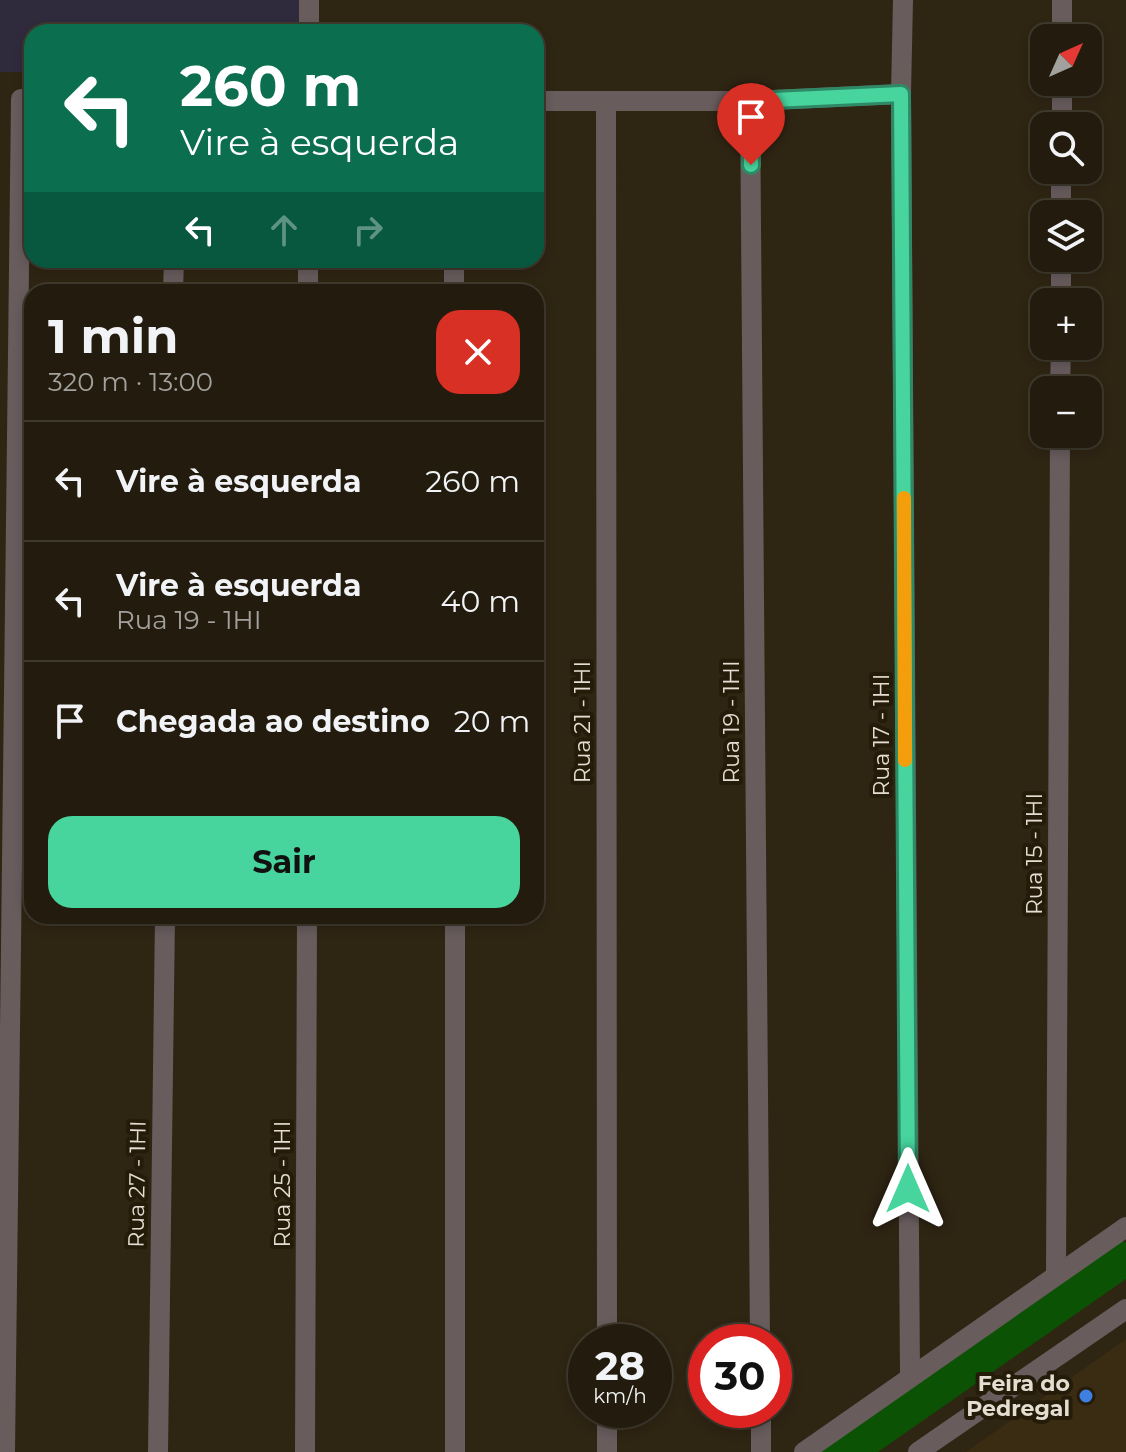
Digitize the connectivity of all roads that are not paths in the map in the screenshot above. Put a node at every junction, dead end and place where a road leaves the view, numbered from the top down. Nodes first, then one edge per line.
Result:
1 (309, 0) edge
2 (903, 0) edge
3 (1062, 0) edge
4 (309, 24) edge
5 (1062, 24) edge
6 (901, 94) junction
7 (18, 99) edge
8 (544, 101) edge
9 (750, 101) junction
10 (606, 102) junction
11 (1060, 448) edge
12 (165, 924) edge
13 (307, 924) edge
14 (455, 924) edge
15 (1126, 1227) edge
16 (1056, 1274) junction
17 (1126, 1309) edge
18 (607, 1324) edge
19 (760, 1324) edge
20 (910, 1376) junction
21 (607, 1428) edge
22 (761, 1428) edge
23 (5, 1452) edge
24 (158, 1452) edge
25 (305, 1452) edge
26 (455, 1452) edge
27 (607, 1452) edge
28 (761, 1452) edge
29 (804, 1452) edge
30 (918, 1452) edge

1 - 4 street
2 - 6 street, Rua 17 - 1HI
3 - 5 street
6 - 9 street
6 - 20 street, Rua 17 - 1HI
7 - 23 street
8 - 10 street
9 - 10 street
9 - 19 street, Rua 19 - 1HI
10 - 18 street, Rua 21 - 1HI
11 - 16 street, Rua 15 - 1HI
12 - 24 street, Rua 27 - 1HI
13 - 25 street, Rua 25 - 1HI
14 - 26 street
15 - 16 street
16 - 20 street
17 - 30 street
20 - 29 street
21 - 27 street
22 - 28 street

